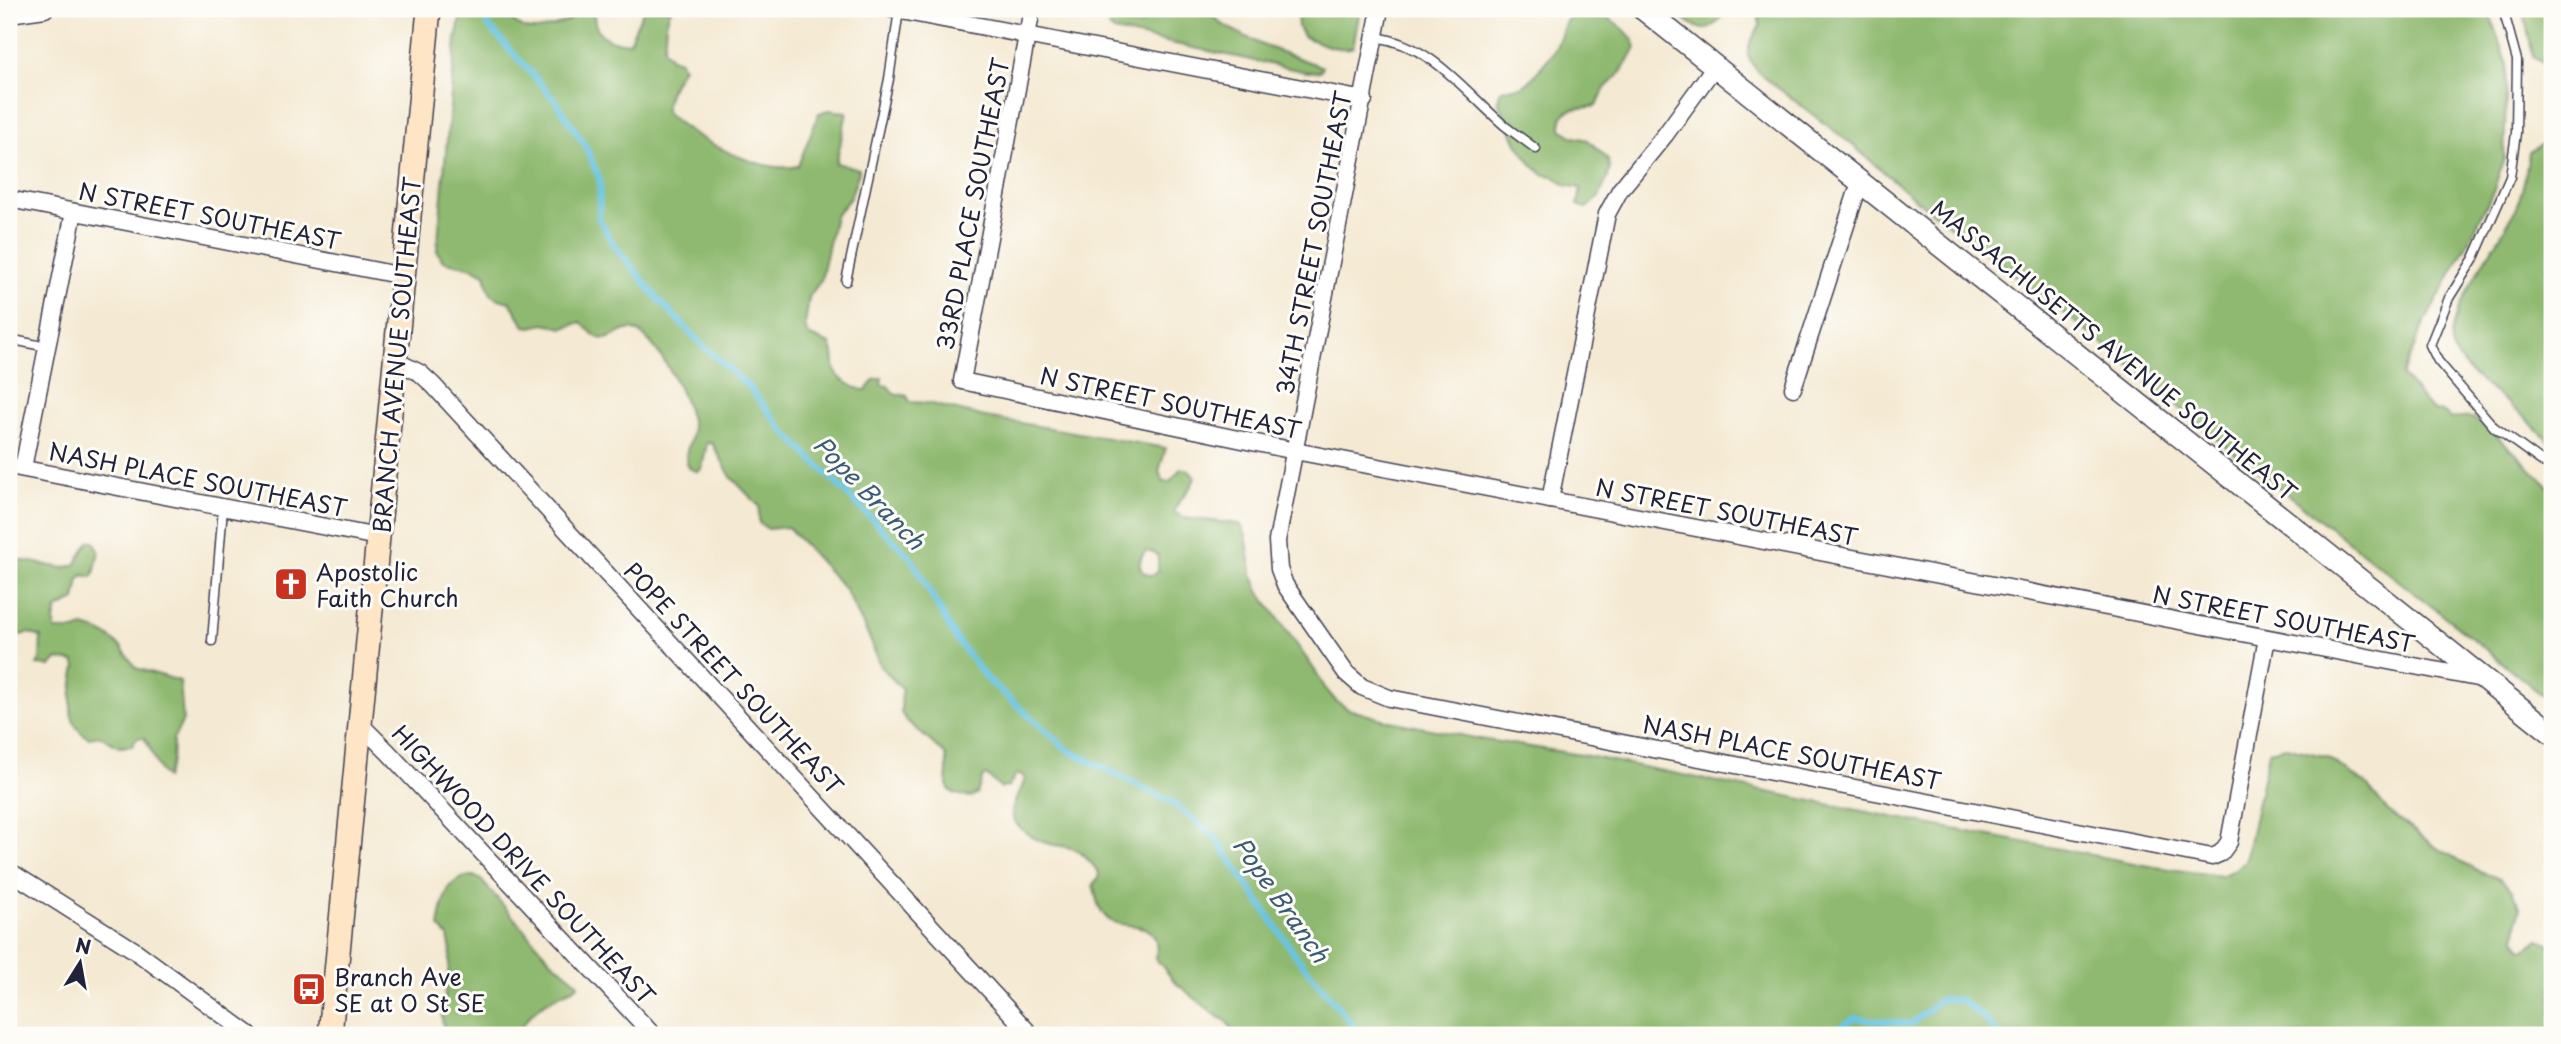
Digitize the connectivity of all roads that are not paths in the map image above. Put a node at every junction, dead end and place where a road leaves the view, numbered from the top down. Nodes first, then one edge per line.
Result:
1 (45, 9) edge
2 (429, 9) edge
3 (895, 9) edge
4 (1032, 9) edge
5 (1380, 9) edge
6 (1643, 9) edge
7 (2503, 9) edge
8 (9, 14) edge
9 (1027, 35) junction
10 (1375, 37) junction
11 (1715, 66) junction
12 (1364, 100) junction
13 (1536, 149) dead end
14 (1860, 182) junction
15 (9, 199) edge
16 (74, 212) junction
17 (403, 276) junction
18 (846, 281) dead end
19 (9, 339) edge
20 (47, 347) junction
21 (396, 362) junction
22 (962, 381) joint
23 (1793, 388) dead end
24 (1295, 451) junction
25 (16, 467) edge
26 (2552, 469) edge
27 (1550, 500) junction
28 (223, 507) junction
29 (378, 537) junction
30 (2267, 638) junction
31 (212, 641) dead end
32 (1346, 673) joint
33 (2485, 679) junction
34 (360, 724) junction
35 (2552, 733) edge
36 (9, 871) edge
37 (250, 1035) edge
38 (330, 1035) edge
39 (653, 1035) edge
40 (1031, 1035) edge

1 - 8 street
2 - 17 main road, BRANCH AVENUE SOUTHEAST
3 - 9 street
3 - 18 lane
4 - 9 street, 33RD PLACE SOUTHEAST
5 - 10 street, 34TH STREET SOUTHEAST
6 - 11 street, MASSACHUSETTS AVENUE SOUTHEAST
7 - 26 lane
9 - 12 street
9 - 22 street, 33RD PLACE SOUTHEAST
10 - 12 street, 34TH STREET SOUTHEAST
10 - 13 lane
11 - 14 street, MASSACHUSETTS AVENUE SOUTHEAST
11 - 27 street
12 - 24 street, 34TH STREET SOUTHEAST
14 - 23 street
14 - 33 street, MASSACHUSETTS AVENUE SOUTHEAST
15 - 16 street, N STREET SOUTHEAST
16 - 17 street, N STREET SOUTHEAST
16 - 20 street
17 - 21 main road, BRANCH AVENUE SOUTHEAST
19 - 20 lane
20 - 25 street
21 - 29 main road, BRANCH AVENUE SOUTHEAST
21 - 40 street, POPE STREET SOUTHEAST
22 - 24 street, N STREET SOUTHEAST
24 - 27 street, N STREET SOUTHEAST
24 - 32 street, 34TH STREET SOUTHEAST
25 - 28 street, NASH PLACE SOUTHEAST
27 - 30 street, N STREET SOUTHEAST
28 - 29 street, NASH PLACE SOUTHEAST
28 - 31 lane
29 - 34 main road, BRANCH AVENUE SOUTHEAST
30 - 32 street, NASH PLACE SOUTHEAST
30 - 33 street, N STREET SOUTHEAST
33 - 35 street, MASSACHUSETTS AVENUE SOUTHEAST
34 - 38 main road, BRANCH AVENUE SOUTHEAST
34 - 39 street, HIGHWOOD DRIVE SOUTHEAST
36 - 37 street

